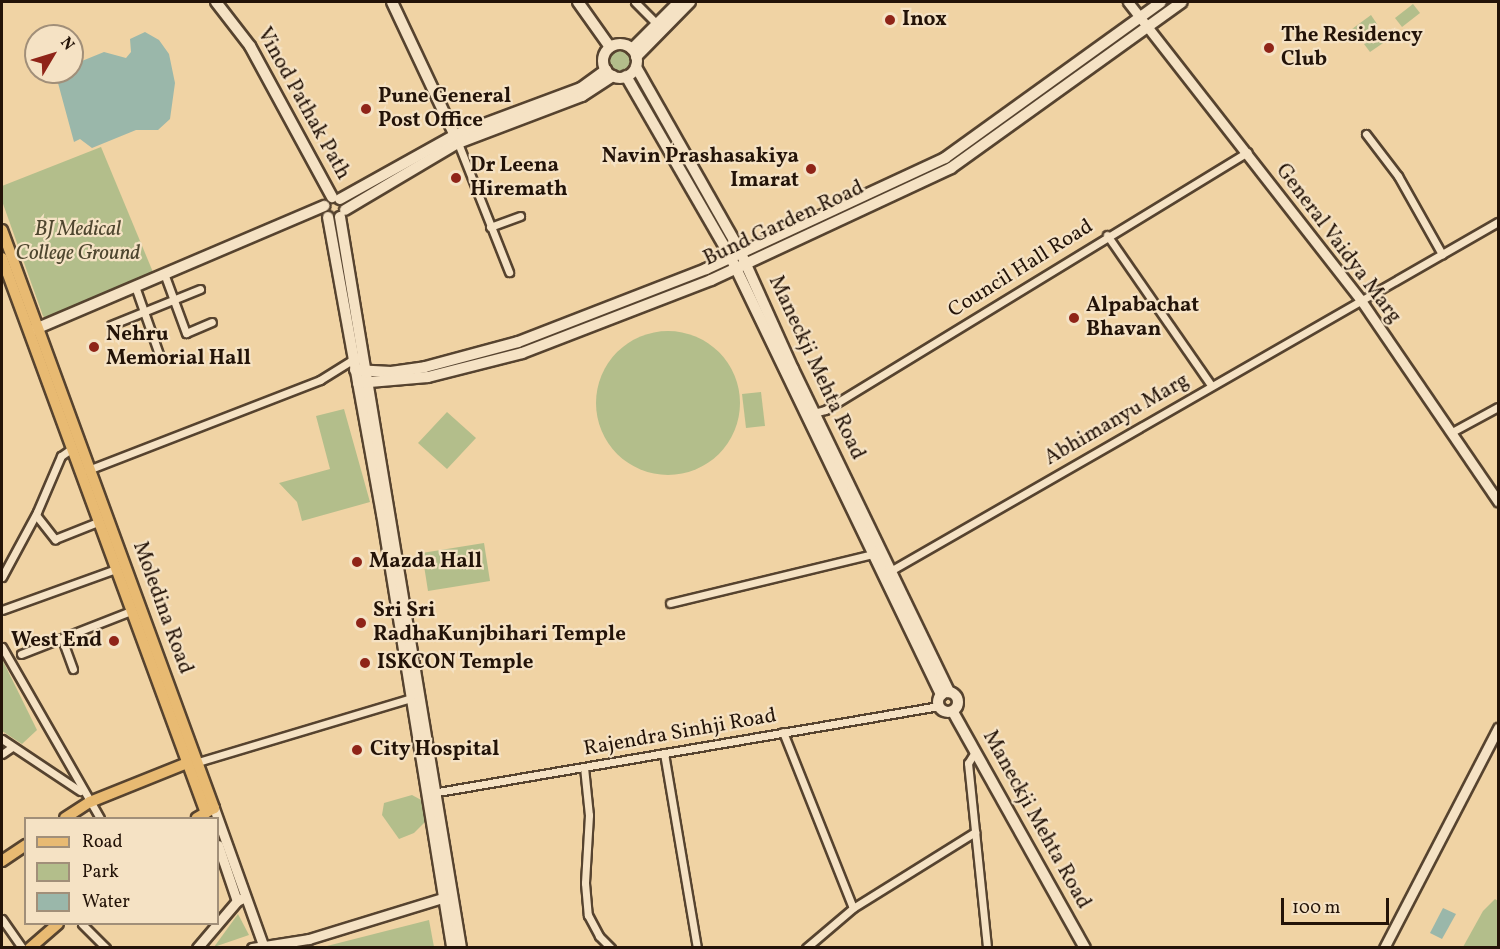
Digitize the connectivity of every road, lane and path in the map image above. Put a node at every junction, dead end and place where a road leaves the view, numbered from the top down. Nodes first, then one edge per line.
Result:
1 (216, 2) edge
2 (392, 2) edge
3 (578, 2) edge
4 (635, 2) edge
5 (679, 2) edge
6 (690, 2) edge
7 (1128, 2) edge
8 (1161, 2) edge
9 (1182, 2) edge
10 (1140, 15) junction
11 (657, 24) junction
12 (1147, 25) junction
13 (610, 46) junction
14 (635, 58) junction
15 (610, 73) junction
16 (626, 76) junction
17 (1366, 134) dead end
18 (457, 139) junction
19 (1247, 152) junction
20 (333, 208) junction
21 (520, 216) dead end
22 (1498, 222) edge
23 (490, 227) junction
24 (2, 230) edge
25 (1107, 235) junction
26 (735, 253) junction
27 (1442, 254) junction
28 (2, 258) edge
29 (740, 264) junction
30 (509, 272) dead end
31 (166, 279) junction
32 (200, 289) dead end
33 (136, 291) junction
34 (1360, 299) junction
35 (173, 300) junction
36 (143, 312) junction
37 (212, 322) dead end
38 (111, 325) dead end
39 (34, 333) junction
40 (161, 360) dead end
41 (359, 364) junction
42 (363, 383) junction
43 (1211, 385) junction
44 (1498, 407) edge
45 (814, 415) junction
46 (1452, 432) junction
47 (71, 449) junction
48 (85, 471) junction
49 (1498, 501) edge
50 (36, 515) junction
51 (98, 522) junction
52 (873, 554) junction
53 (116, 568) junction
54 (892, 570) junction
55 (2, 577) edge
56 (670, 603) dead end
57 (2, 610) edge
58 (131, 611) junction
59 (62, 639) junction
60 (2, 647) edge
61 (21, 654) dead end
62 (73, 669) dead end
63 (415, 697) junction
64 (943, 697) junction
65 (953, 712) junction
66 (1498, 728) edge
67 (783, 732) junction
68 (2, 739) edge
69 (12, 747) junction
70 (975, 752) junction
71 (664, 753) junction
72 (2, 754) edge
73 (193, 762) junction
74 (584, 767) junction
75 (431, 793) junction
76 (86, 797) junction
77 (206, 814) edge
78 (67, 817) edge
79 (99, 817) edge
80 (975, 832) junction
81 (24, 846) edge
82 (219, 846) edge
83 (219, 847) edge
84 (2, 861) edge
85 (448, 896) junction
86 (241, 899) junction
87 (853, 908) junction
88 (2, 919) edge
89 (219, 924) edge
90 (57, 925) edge
91 (83, 925) edge
92 (218, 925) edge
93 (268, 944) junction
94 (199, 947) edge
95 (22, 948) edge
96 (30, 948) edge
97 (106, 948) edge
98 (252, 948) edge
99 (452, 948) edge
100 (461, 948) edge
101 (611, 948) edge
102 (697, 948) edge
103 (806, 948) edge
104 (987, 948) edge
105 (1085, 948) edge
106 (1384, 948) edge

1 - 20 main road, Vinod Pathak Path
2 - 18 main road
3 - 13 main road
4 - 11 street
5 - 11 main road
6 - 14 main road
7 - 10 street, General Vaidya Marg
8 - 10 main road, Bund Garden Road
9 - 12 main road, Bund Garden Road
10 - 12 street, General Vaidya Marg
10 - 26 main road, Bund Garden Road
11 - 14 main road
12 - 19 street, General Vaidya Marg
12 - 29 main road, Bund Garden Road
13 - 14 main road
13 - 15 main road
14 - 16 main road
14 - 26 main road, Maneckji Mehta Road
15 - 16 main road
15 - 18 main road
16 - 26 main road, Maneckji Mehta Road
17 - 27 street
18 - 20 main road
18 - 23 street
19 - 25 street, Council Hall Road
19 - 34 street, General Vaidya Marg
20 - 31 main road
20 - 41 main road, Vinod Pathak Path
21 - 23 street
22 - 27 street, Abhimanyu Marg
23 - 30 street
24 - 39 main road
25 - 43 street
25 - 45 street, Council Hall Road
26 - 29 main road, Maneckji Mehta Road
26 - 41 main road, Bund Garden Road
27 - 34 street, Abhimanyu Marg
28 - 39 main road
29 - 42 main road, Bund Garden Road
29 - 45 main road, Maneckji Mehta Road
31 - 33 main road
31 - 35 street
32 - 35 street
33 - 36 street
33 - 39 main road
34 - 43 street, Abhimanyu Marg
34 - 46 street, General Vaidya Marg
35 - 36 street
35 - 37 street
36 - 38 street
36 - 40 street
39 - 47 main road, Moledina Road
39 - 48 main road, Moledina Road
41 - 42 main road, Vinod Pathak Path
41 - 48 street
42 - 63 main road, Vinod Pathak Path
43 - 54 street, Abhimanyu Marg
44 - 46 street
45 - 52 main road, Maneckji Mehta Road
45 - 54 main road, Maneckji Mehta Road
46 - 49 street, General Vaidya Marg
47 - 48 main road, Moledina Road
47 - 50 street
48 - 51 main road, Moledina Road
48 - 73 main road, Moledina Road
50 - 51 street
50 - 55 street
51 - 53 main road, Moledina Road
52 - 56 street
52 - 64 main road, Maneckji Mehta Road
53 - 57 street
53 - 58 main road, Moledina Road
54 - 64 main road, Maneckji Mehta Road
58 - 59 street
58 - 73 main road, Moledina Road
59 - 61 street
59 - 62 street
60 - 76 street
63 - 73 street
63 - 75 main road, Vinod Pathak Path
64 - 65 main road
64 - 65 main road, Maneckji Mehta Road
64 - 67 street, Rajendra Sinhji Road
65 - 70 main road, Maneckji Mehta Road
66 - 106 street
67 - 71 street, Rajendra Sinhji Road
67 - 87 street
68 - 69 street
69 - 72 street
69 - 76 street
70 - 80 street
70 - 105 main road, Maneckji Mehta Road
71 - 74 street, Rajendra Sinhji Road
71 - 102 street
73 - 76 main road
73 - 77 main road, Moledina Road
74 - 75 street, Rajendra Sinhji Road
74 - 101 street
75 - 85 main road, Vinod Pathak Path
76 - 78 main road
76 - 79 street
80 - 87 street
80 - 104 street
81 - 84 main road
82 - 86 street, Moledina Road
83 - 86 street
85 - 93 street
85 - 99 main road
85 - 100 main road
86 - 89 street
86 - 93 street
87 - 103 street
88 - 95 street
90 - 96 main road
91 - 97 street
92 - 94 street
93 - 98 street

